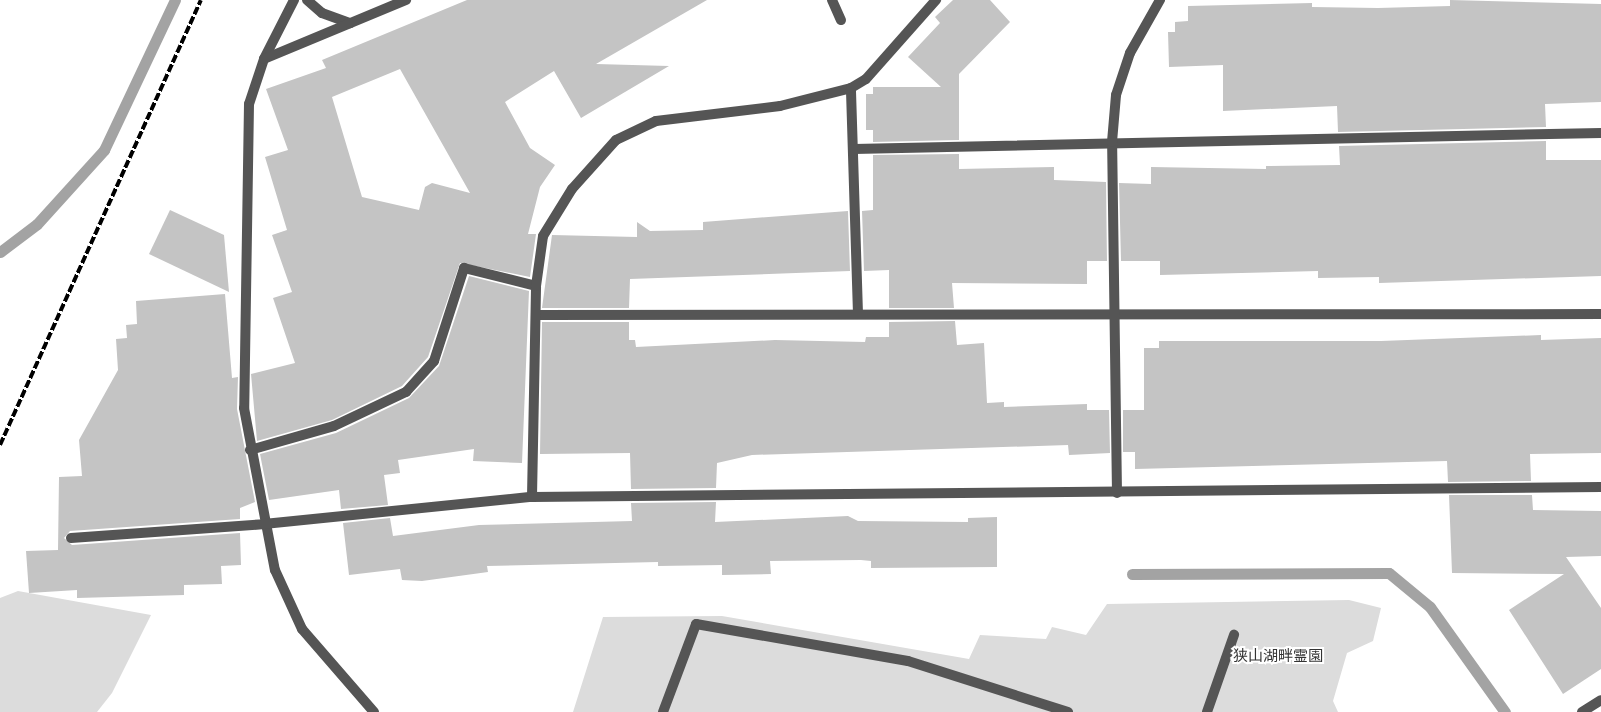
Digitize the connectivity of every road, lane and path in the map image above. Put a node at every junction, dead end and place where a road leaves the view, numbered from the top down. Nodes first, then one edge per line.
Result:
1 (294, 0) edge
2 (307, 0) edge
3 (406, 0) edge
4 (832, 0) edge
5 (936, 0) edge
6 (1160, 0) edge
7 (841, 20) dead end
8 (350, 23) junction
9 (264, 59) junction
10 (851, 88) junction
11 (1601, 133) edge
12 (1112, 142) junction
13 (854, 149) junction
14 (536, 286) junction
15 (1117, 311) junction
16 (858, 314) junction
17 (1601, 314) edge
18 (536, 315) junction
19 (250, 450) junction
20 (1601, 487) edge
21 (1117, 492) junction
22 (532, 497) junction
23 (264, 524) junction
24 (71, 538) dead end
25 (1234, 635) dead end
26 (1601, 700) edge
27 (374, 712) edge
28 (663, 712) edge
29 (1068, 712) edge
30 (1207, 712) edge
31 (1582, 712) edge

1 - 9 street
2 - 8 street
3 - 8 street
4 - 7 street
5 - 10 street
6 - 12 street
8 - 9 street
9 - 19 street
10 - 13 street
10 - 14 street
11 - 12 street
12 - 13 street
12 - 15 street
13 - 16 street
14 - 18 street
14 - 19 street
15 - 16 street
15 - 17 street
15 - 21 street
16 - 18 street
18 - 22 street
19 - 23 street
20 - 21 street
21 - 22 street
22 - 23 street
23 - 24 street
23 - 27 street
25 - 30 street
26 - 31 street
28 - 29 street

